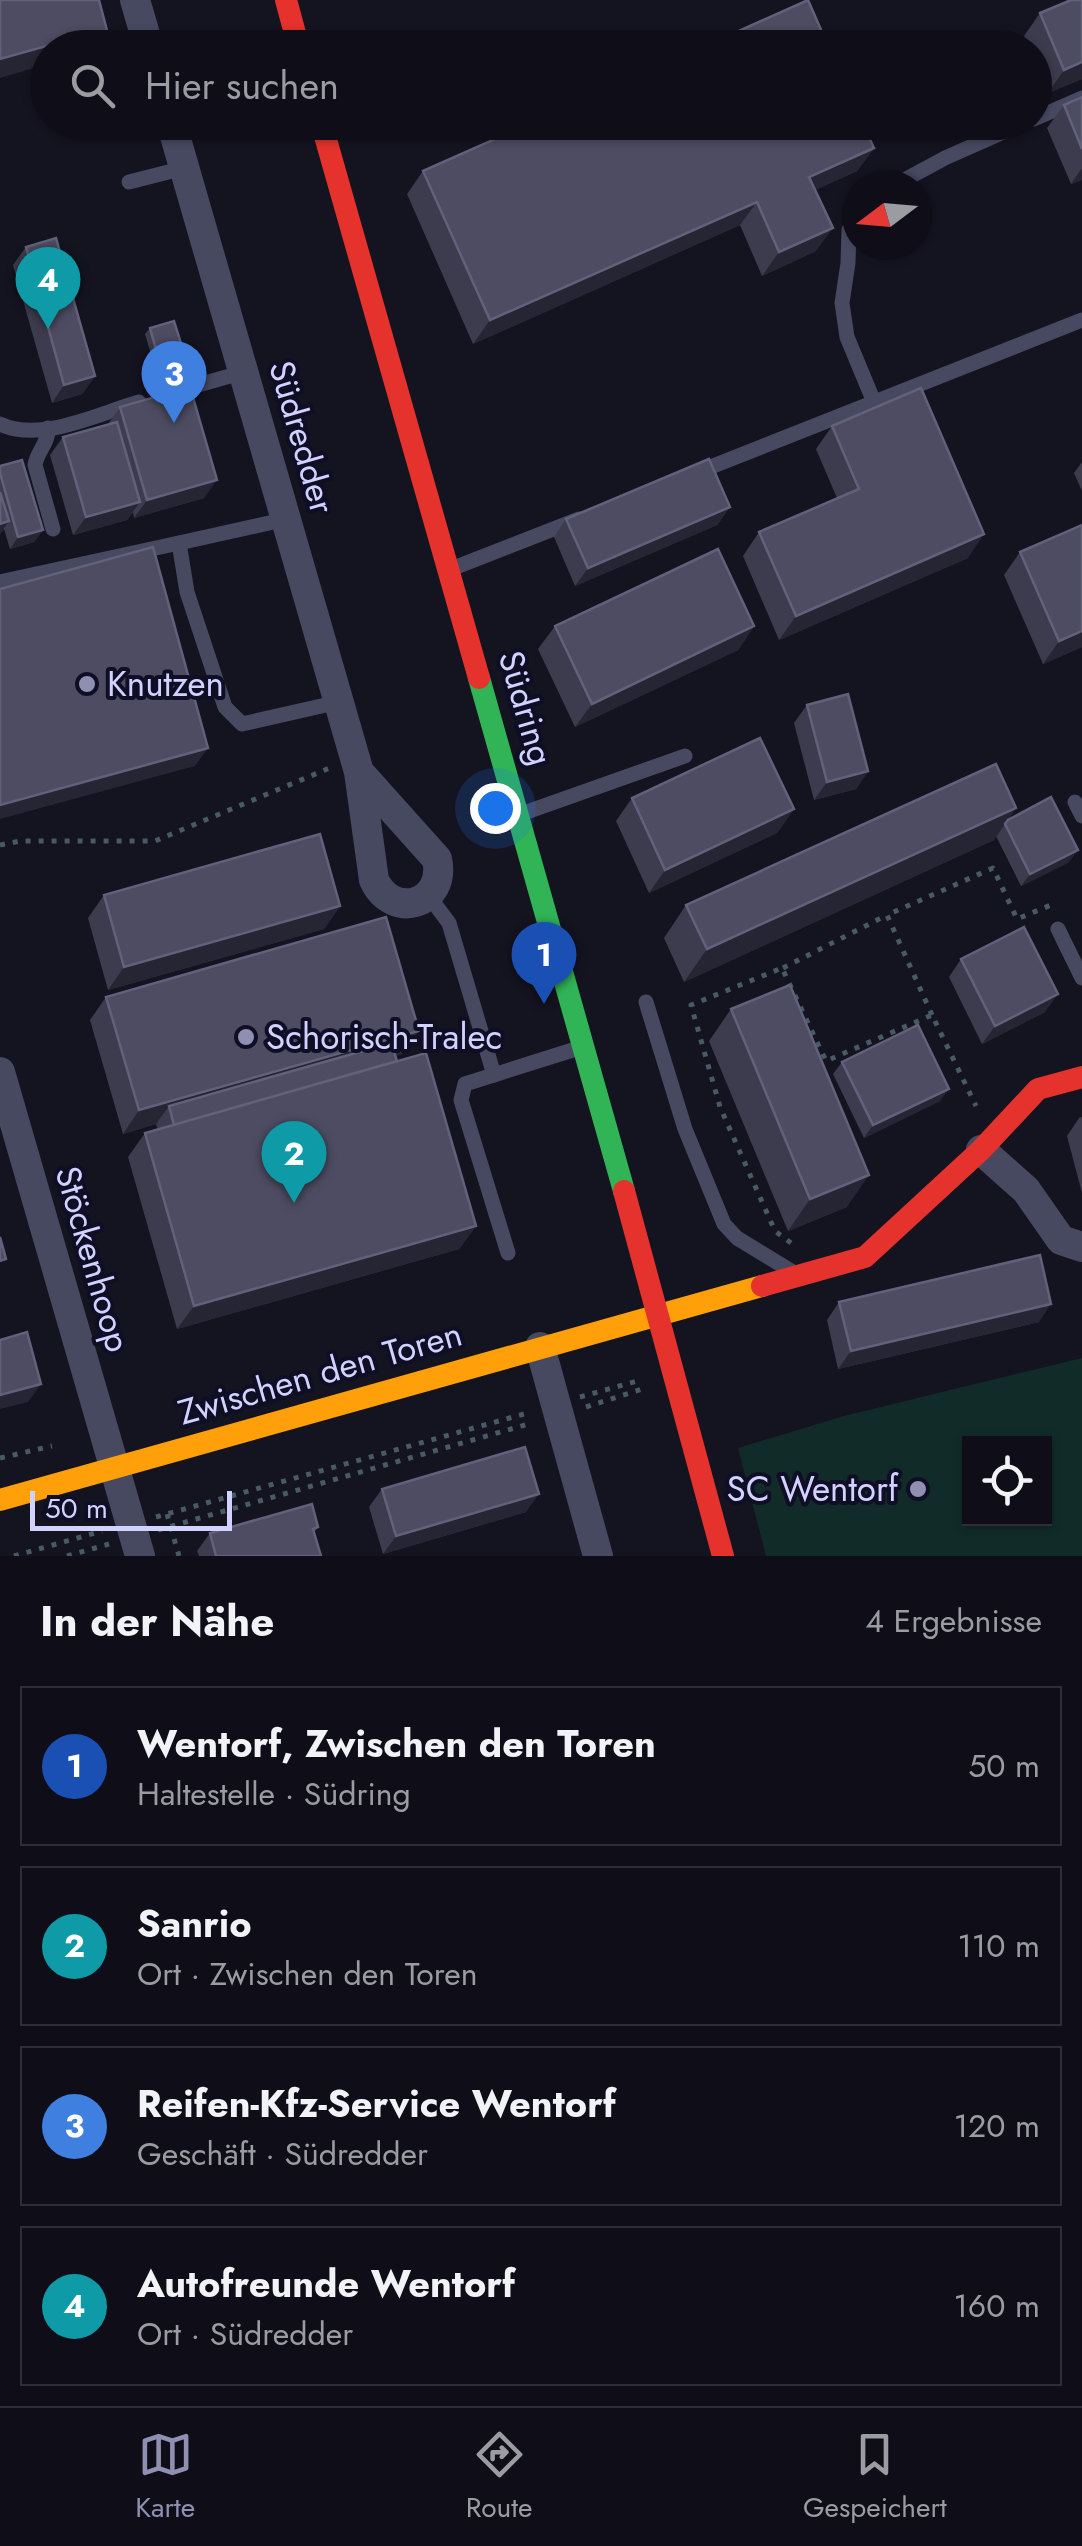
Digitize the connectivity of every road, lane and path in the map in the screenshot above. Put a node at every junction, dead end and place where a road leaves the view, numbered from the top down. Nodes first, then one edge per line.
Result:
1 (135, 0) edge
2 (286, 0) edge
3 (144, 30) edge
4 (294, 30) edge
5 (1082, 98) edge
6 (1052, 111) edge
7 (176, 140) edge
8 (325, 140) edge
9 (986, 140) edge
10 (184, 168) junction
11 (923, 170) edge
12 (129, 182) dead end
13 (846, 260) edge
14 (1082, 320) edge
15 (244, 372) junction
16 (874, 402) junction
17 (0, 424) edge
18 (48, 428) junction
19 (670, 482) edge
20 (596, 512) edge
21 (286, 519) junction
22 (53, 529) dead end
23 (179, 543) junction
24 (448, 570) junction
25 (0, 582) edge
26 (339, 702) junction
27 (685, 756) dead end
28 (359, 772) junction
29 (518, 816) junction
30 (0, 845) edge
31 (428, 895) junction
32 (1051, 905) dead end
33 (887, 915) junction
34 (1058, 928) dead end
35 (782, 968) junction
36 (1082, 978) edge
37 (646, 1002) dead end
38 (932, 1015) junction
39 (583, 1047) junction
40 (0, 1072) edge
41 (494, 1075) junction
42 (1082, 1077) edge
43 (986, 1144) junction
44 (1082, 1247) edge
45 (508, 1254) dead end
46 (826, 1268) junction
47 (799, 1276) junction
48 (659, 1314) junction
49 (540, 1347) junction
50 (642, 1379) dead end
51 (645, 1388) dead end
52 (558, 1409) junction
53 (114, 1467) junction
54 (0, 1500) edge
55 (167, 1514) junction
56 (171, 1526) junction
57 (135, 1538) edge
58 (14, 1556) edge
59 (67, 1556) edge
60 (179, 1556) edge
61 (598, 1556) edge
62 (723, 1556) edge

1 - 3 street
2 - 4 main road
5 - 6 lane
7 - 10 street, Südredder
8 - 24 main road, Südring
9 - 11 lane
10 - 12 lane
10 - 15 street, Südredder
13 - 16 lane
14 - 16 lane
15 - 18 lane
15 - 21 street, Südredder
16 - 19 lane
17 - 18 lane
18 - 22 lane
20 - 24 lane
21 - 23 lane
21 - 26 street, Südredder
23 - 25 lane
23 - 26 lane
24 - 29 main road, Südring
26 - 28 street, Südredder
27 - 29 lane
28 - 30 path
28 - 31 street, Südredder
28 - 31 street, Südredder
29 - 39 main road, Südring
31 - 41 lane
32 - 33 path
33 - 35 path
33 - 38 path
34 - 36 lane
35 - 38 path
35 - 46 path
37 - 47 lane
38 - 43 path
39 - 41 lane
39 - 48 main road, Südring
40 - 53 street, Stöckenhoop
41 - 45 lane
42 - 43 main road
43 - 44 street
43 - 46 main road
46 - 47 main road
47 - 48 main road
48 - 49 main road, Zwischen den Toren
48 - 62 main road, Südring
49 - 52 street
49 - 53 main road, Zwischen den Toren
50 - 52 path
51 - 52 path
52 - 55 path
52 - 56 path
52 - 61 street
53 - 54 main road, Zwischen den Toren
53 - 57 street, Stöckenhoop
55 - 56 path
55 - 57 path
56 - 57 path
56 - 60 path
57 - 58 path
57 - 59 path

